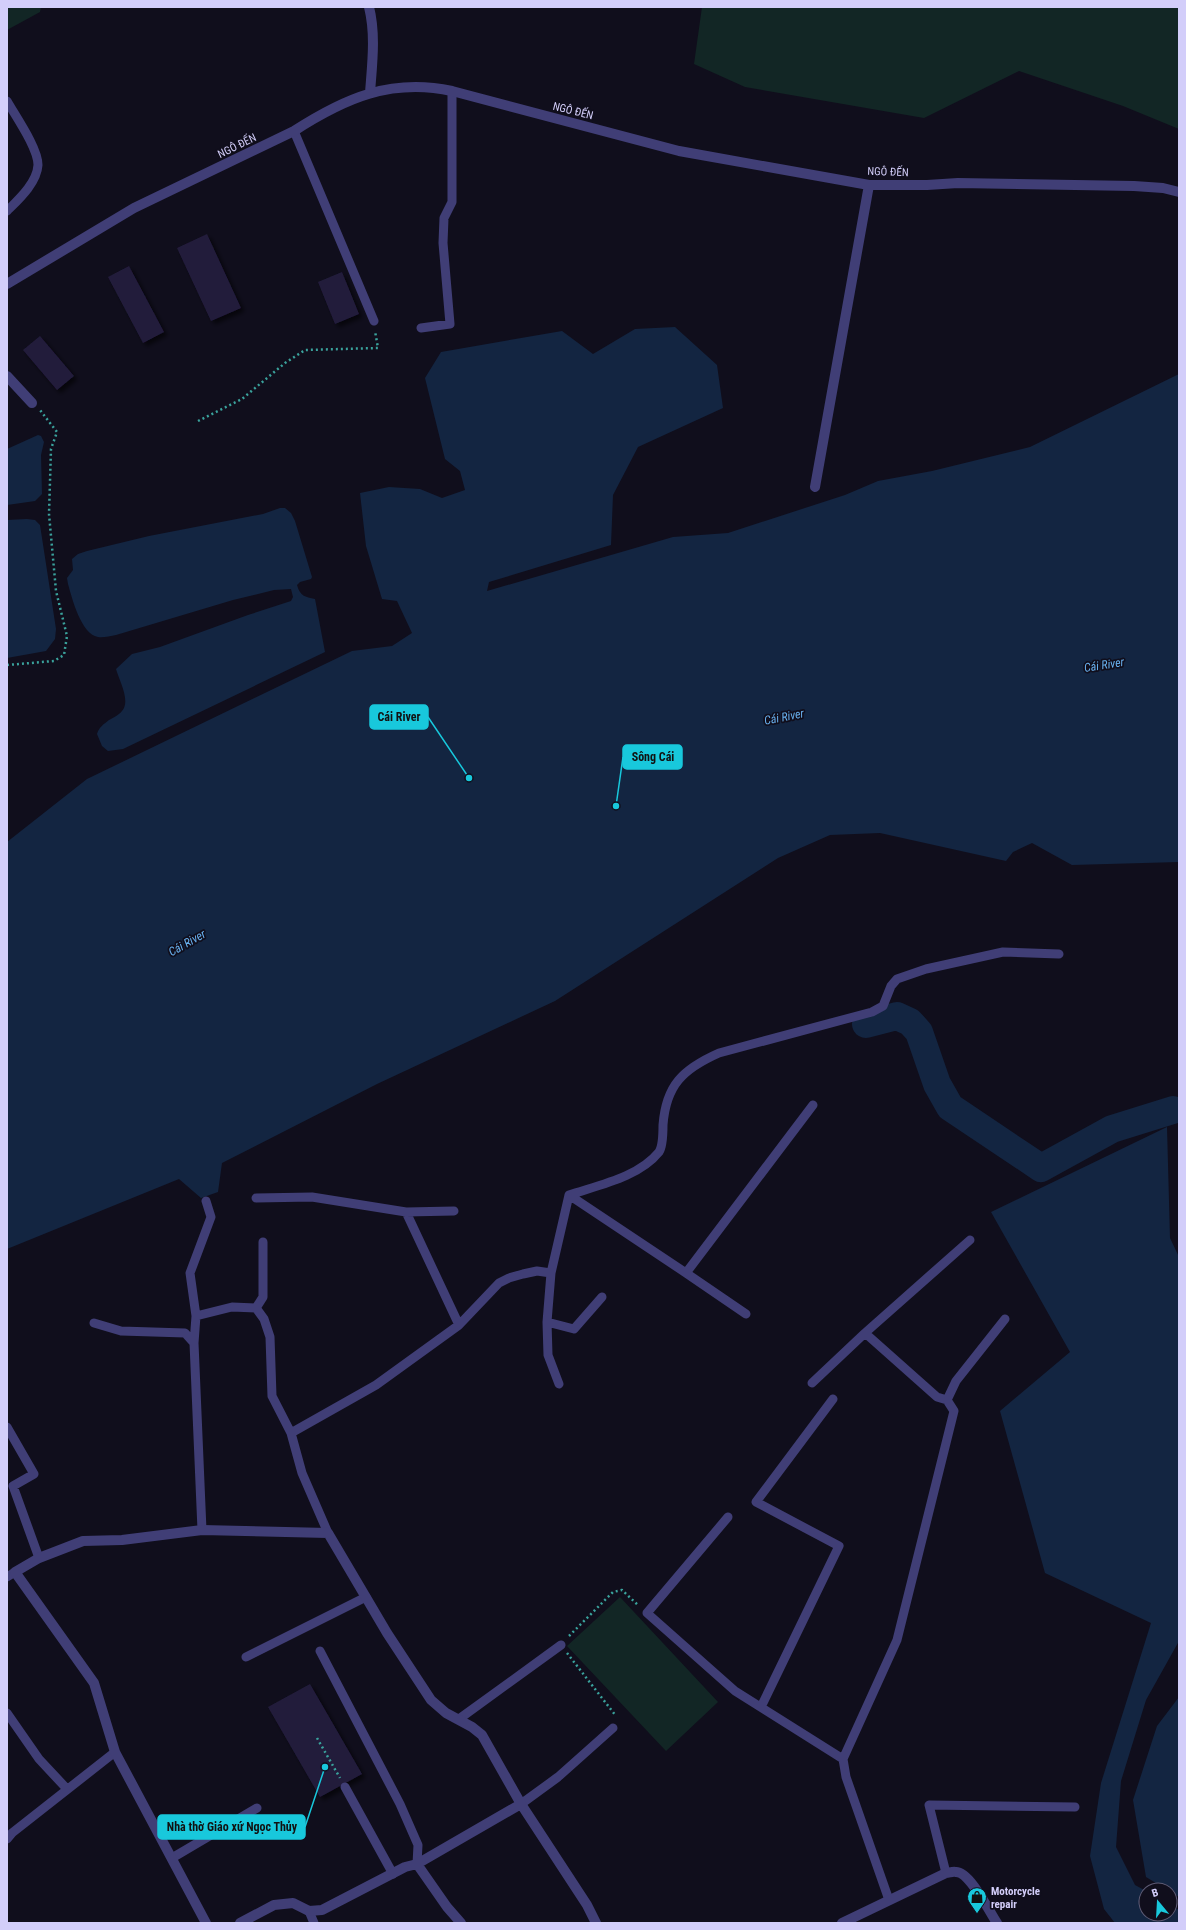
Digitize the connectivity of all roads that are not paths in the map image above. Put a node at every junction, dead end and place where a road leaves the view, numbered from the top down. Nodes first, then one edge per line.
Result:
1 (369, 7) edge
2 (452, 91) junction
3 (370, 93) junction
4 (7, 102) edge
5 (294, 132) junction
6 (869, 184) junction
7 (1179, 192) edge
8 (7, 211) edge
9 (7, 284) edge
10 (374, 321) road end
11 (421, 328) dead end
12 (7, 376) edge
13 (32, 403) road end
14 (815, 488) dead end
15 (1059, 954) dead end
16 (813, 1105) dead end
17 (569, 1195) junction
18 (256, 1198) dead end
19 (206, 1201) dead end
20 (454, 1211) dead end
21 (406, 1212) junction
22 (970, 1240) dead end
23 (263, 1242) dead end
24 (551, 1273) junction
25 (686, 1273) junction
26 (602, 1296) dead end
27 (256, 1308) junction
28 (746, 1314) dead end
29 (196, 1316) junction
30 (1005, 1319) dead end
31 (547, 1322) junction
32 (94, 1323) dead end
33 (459, 1325) junction
34 (865, 1333) junction
35 (194, 1343) junction
36 (812, 1383) dead end
37 (559, 1384) dead end
38 (833, 1399) dead end
39 (947, 1400) junction
40 (7, 1427) edge
41 (291, 1433) junction
42 (728, 1517) dead end
43 (202, 1530) junction
44 (328, 1533) junction
45 (39, 1558) junction
46 (11, 1574) edge
47 (366, 1596) junction
48 (561, 1645) road end
49 (320, 1651) dead end
50 (246, 1656) dead end
51 (761, 1707) junction
52 (7, 1713) edge
53 (459, 1719) junction
54 (613, 1728) road end
55 (115, 1752) junction
56 (843, 1759) junction
57 (345, 1787) road end
58 (67, 1789) junction
59 (521, 1804) junction
60 (1075, 1807) dead end
61 (257, 1808) dead end
62 (7, 1839) edge
63 (172, 1858) junction
64 (417, 1864) junction
65 (946, 1873) junction
66 (393, 1874) junction
67 (889, 1900) junction
68 (309, 1911) junction
69 (206, 1923) edge
70 (240, 1923) edge
71 (314, 1923) edge
72 (461, 1923) edge
73 (596, 1923) edge
74 (842, 1923) edge
75 (997, 1923) edge

1 - 3 street
2 - 3 street, NGÔ ĐẾN
2 - 6 street, NGÔ ĐẾN
2 - 11 lane
3 - 5 street, NGÔ ĐẾN
4 - 8 lane
5 - 9 street, NGÔ ĐẾN
5 - 10 lane
6 - 7 street, NGÔ ĐẾN
6 - 14 street
12 - 13 street
15 - 17 lane
16 - 25 lane
17 - 24 lane
17 - 25 lane
18 - 21 lane
19 - 29 lane
20 - 21 lane
21 - 33 lane
22 - 34 lane
23 - 27 lane
24 - 31 lane
24 - 33 lane
25 - 28 lane
26 - 31 lane
27 - 29 lane
27 - 41 lane
29 - 35 lane
30 - 39 lane
31 - 37 lane
32 - 35 lane
33 - 41 lane
34 - 36 lane
34 - 39 lane
35 - 43 lane
38 - 51 lane
39 - 56 lane
40 - 45 lane
41 - 44 lane
42 - 51 lane
43 - 44 street
43 - 45 street
44 - 47 street
45 - 46 street
46 - 55 street
47 - 50 lane
47 - 53 street
48 - 53 lane
49 - 64 lane
51 - 56 lane
52 - 58 lane
53 - 59 street
54 - 59 lane
55 - 58 lane
55 - 63 street
56 - 67 lane
57 - 66 lane
58 - 62 lane
59 - 64 street
59 - 73 street
60 - 65 lane
61 - 63 lane
63 - 69 street
64 - 66 street
64 - 72 street
65 - 67 street
65 - 75 street
66 - 68 street
67 - 74 street
68 - 70 street
68 - 71 lane

